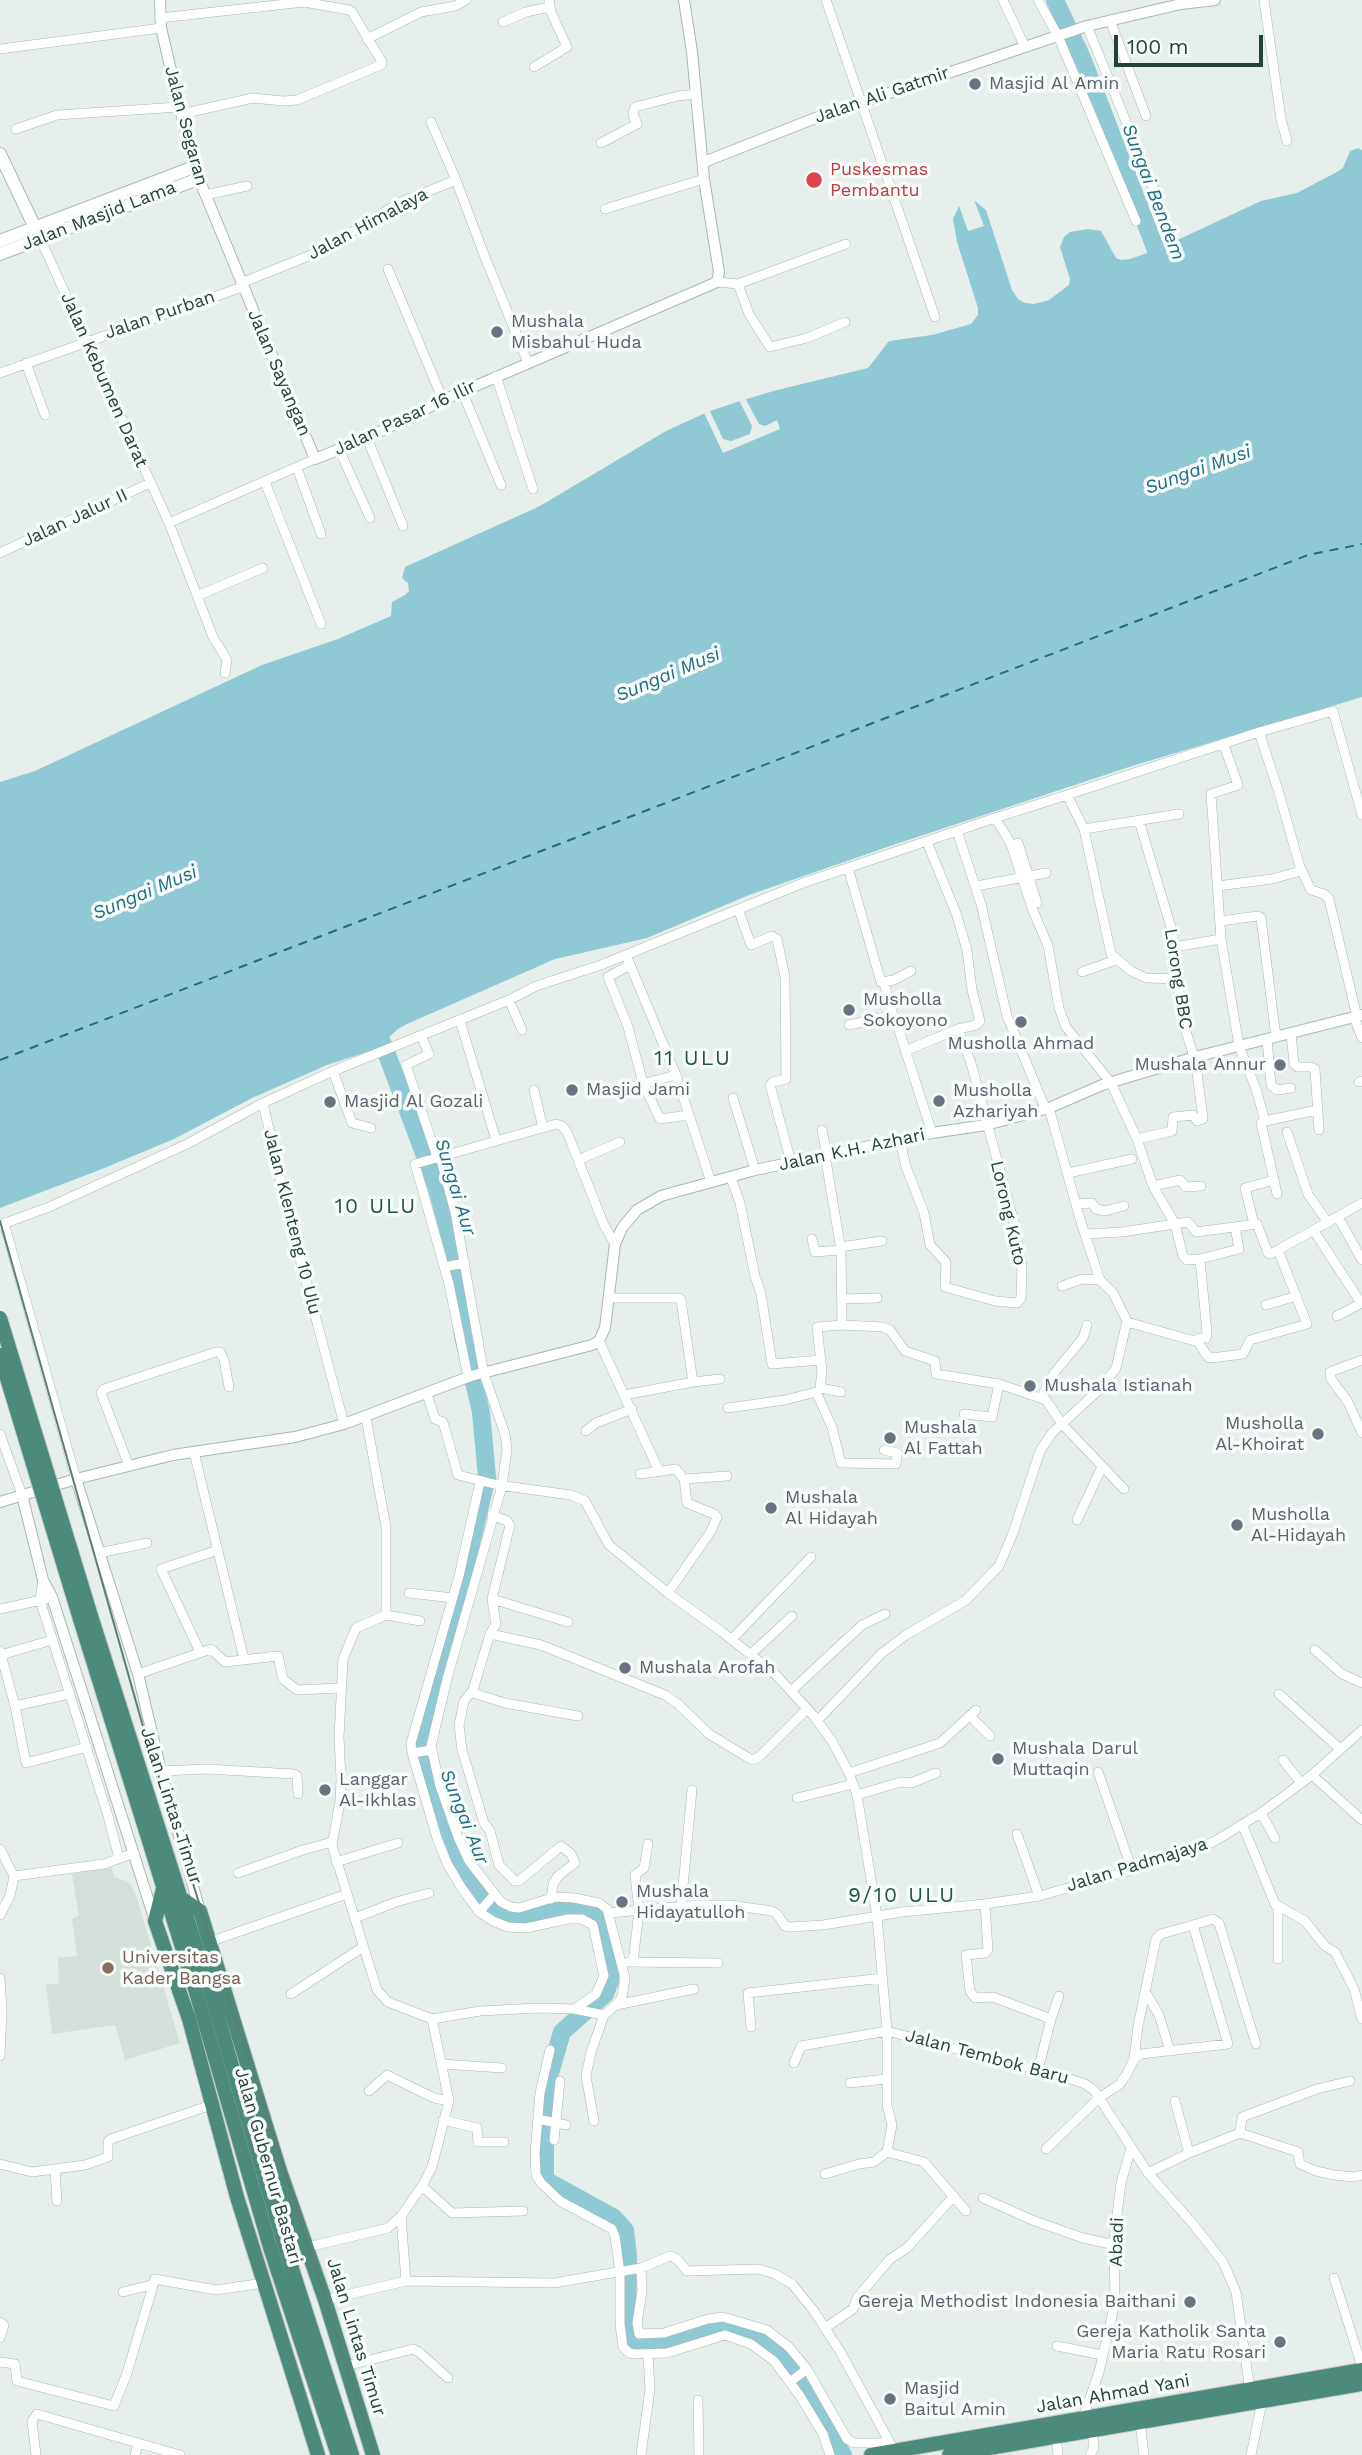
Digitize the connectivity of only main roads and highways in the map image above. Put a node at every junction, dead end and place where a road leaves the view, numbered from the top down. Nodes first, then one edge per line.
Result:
1 (0, 154) edge
2 (196, 173) road end
3 (37, 233) junction
4 (0, 241) edge
5 (0, 254) edge
6 (0, 1318) edge
7 (0, 1355) edge
8 (86, 1618) junction
9 (164, 1887) junction
10 (181, 1898) junction
11 (203, 1990) junction
12 (226, 1998) junction
13 (189, 2019) junction
14 (231, 2110) junction
15 (251, 2128) junction
16 (269, 2134) junction
17 (220, 2137) junction
18 (277, 2245) junction
19 (1362, 2369) edge
20 (1362, 2384) edge
21 (1088, 2424) junction
22 (369, 2452) edge
23 (318, 2455) edge
24 (338, 2455) edge
25 (352, 2455) edge
26 (871, 2455) edge
27 (949, 2455) edge

1 - 3 main road
2 - 3 main road, Jalan Masjid Lama
3 - 4 main road
3 - 5 main road, Jalan Masjid Lama
6 - 8 highway, Jalan Lintas Timur, bridge
7 - 8 highway, Jalan Lintas Timur, bridge
8 - 9 highway, Jalan Lintas Timur
8 - 10 highway, Jalan Lintas Timur
9 - 11 highway, Jalan Gubernur Bastari
9 - 13 highway, Jalan Lintas Timur
10 - 11 highway, Jalan Gubernur Bastari
10 - 12 highway, Jalan Lintas Timur
11 - 12 highway
11 - 13 highway
11 - 14 highway, Jalan Gubernur Bastari
11 - 15 highway, Jalan Gubernur Bastari
12 - 16 highway, Jalan Lintas Timur
13 - 17 highway
14 - 17 highway
14 - 18 highway, Jalan Gubernur Bastari
15 - 16 highway
15 - 18 highway, Jalan Gubernur Bastari
16 - 22 highway, Jalan Lintas Timur
17 - 23 highway
18 - 24 highway, Jalan Gubernur Bastari
18 - 25 highway, Jalan Gubernur Bastari
19 - 21 highway, Jalan Ahmad Yani
20 - 21 highway, Jalan Ahmad Yani
21 - 26 highway, Jalan Ahmad Yani
21 - 27 highway, Jalan Ahmad Yani

